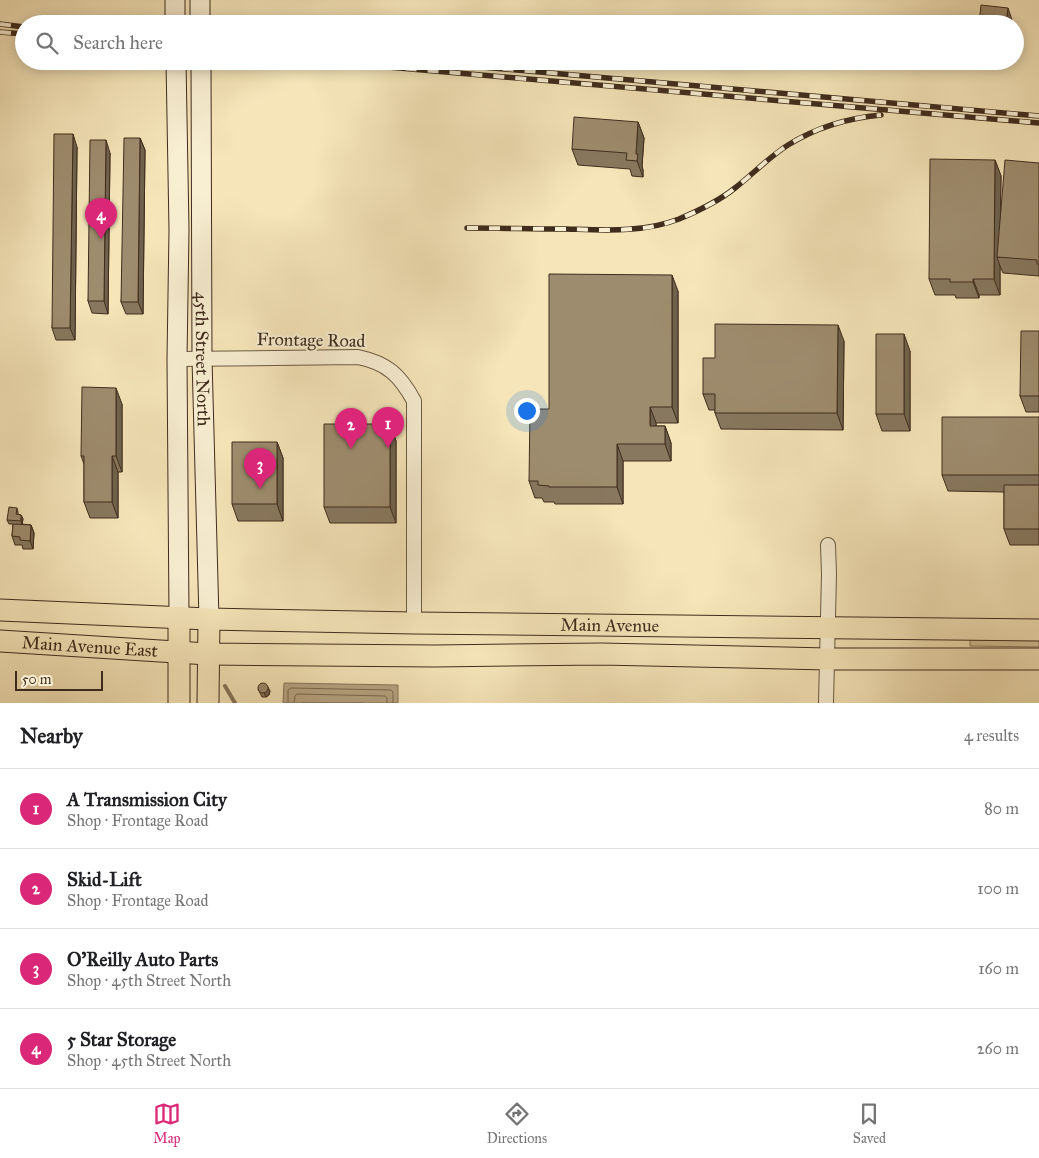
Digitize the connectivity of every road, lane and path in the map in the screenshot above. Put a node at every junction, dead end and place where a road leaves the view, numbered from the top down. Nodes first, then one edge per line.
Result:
1 (175, 0) edge
2 (200, 0) edge
3 (175, 15) edge
4 (200, 15) edge
5 (176, 70) edge
6 (201, 70) edge
7 (177, 359) junction
8 (202, 359) junction
9 (828, 545) dead end
10 (0, 610) edge
11 (179, 617) junction
12 (209, 619) junction
13 (414, 623) junction
14 (828, 627) junction
15 (1039, 630) edge
16 (0, 641) edge
17 (180, 652) junction
18 (208, 654) junction
19 (828, 659) junction
20 (1039, 659) edge
21 (178, 703) edge
22 (208, 703) edge
23 (826, 703) edge

1 - 3 main road
2 - 4 main road
5 - 7 main road, 45th Street North
6 - 8 main road, 45th Street North
7 - 8 street, Frontage Road
7 - 11 main road, 45th Street North
8 - 12 main road, 45th Street North
8 - 13 street, Frontage Road
9 - 14 street
10 - 11 main road, Main Avenue East
11 - 12 main road, Main Avenue
11 - 17 main road
12 - 13 main road, Main Avenue
12 - 18 main road, 45th Street North
13 - 14 main road, Main Avenue
14 - 15 main road, Main Avenue
14 - 19 street
16 - 17 main road, Main Avenue East
17 - 18 main road, Main Avenue
17 - 21 main road
18 - 19 main road, Main Avenue
18 - 22 main road, 45th Street North
19 - 20 main road, Main Avenue
19 - 23 street

